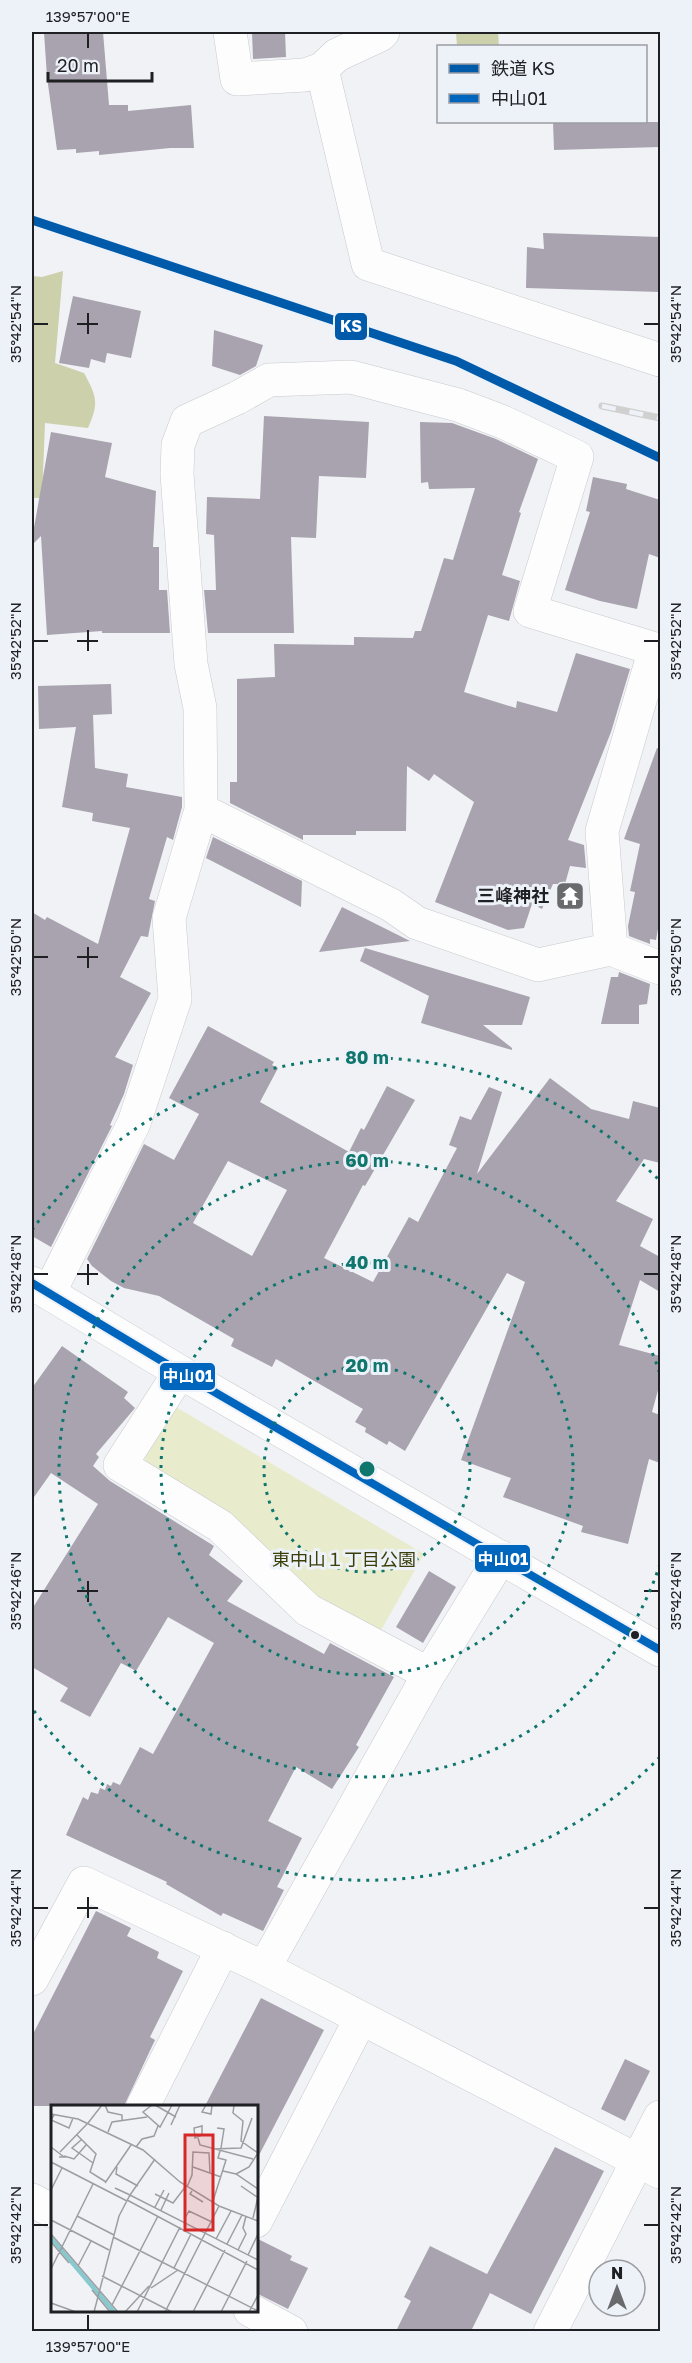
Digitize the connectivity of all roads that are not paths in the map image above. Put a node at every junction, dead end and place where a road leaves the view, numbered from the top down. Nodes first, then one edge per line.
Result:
1 (230, 32) edge
2 (383, 32) edge
3 (322, 69) junction
4 (654, 352) edge
5 (201, 810) junction
6 (611, 949) junction
7 (660, 968) edge
8 (40, 1288) edge
9 (180, 1372) junction
10 (501, 1557) junction
11 (660, 1650) edge
12 (429, 1674) junction
13 (223, 1948) junction
14 (264, 1968) junction
15 (32, 1979) edge
16 (361, 2018) junction
17 (144, 2105) edge
18 (660, 2117) edge
19 (649, 2167) edge
20 (258, 2218) edge
21 (254, 2312) edge
22 (291, 2331) edge
23 (550, 2331) edge

1 - 3 main road
2 - 3 main road
3 - 4 main road
5 - 6 main road
5 - 6 main road
5 - 8 main road
6 - 7 main road
8 - 9 main road
9 - 10 main road
9 - 12 main road
10 - 11 main road
10 - 12 main road
12 - 14 main road
13 - 14 main road
13 - 15 main road
13 - 17 main road
14 - 16 main road
16 - 19 main road
16 - 20 main road
18 - 19 main road
19 - 23 main road
21 - 22 main road

